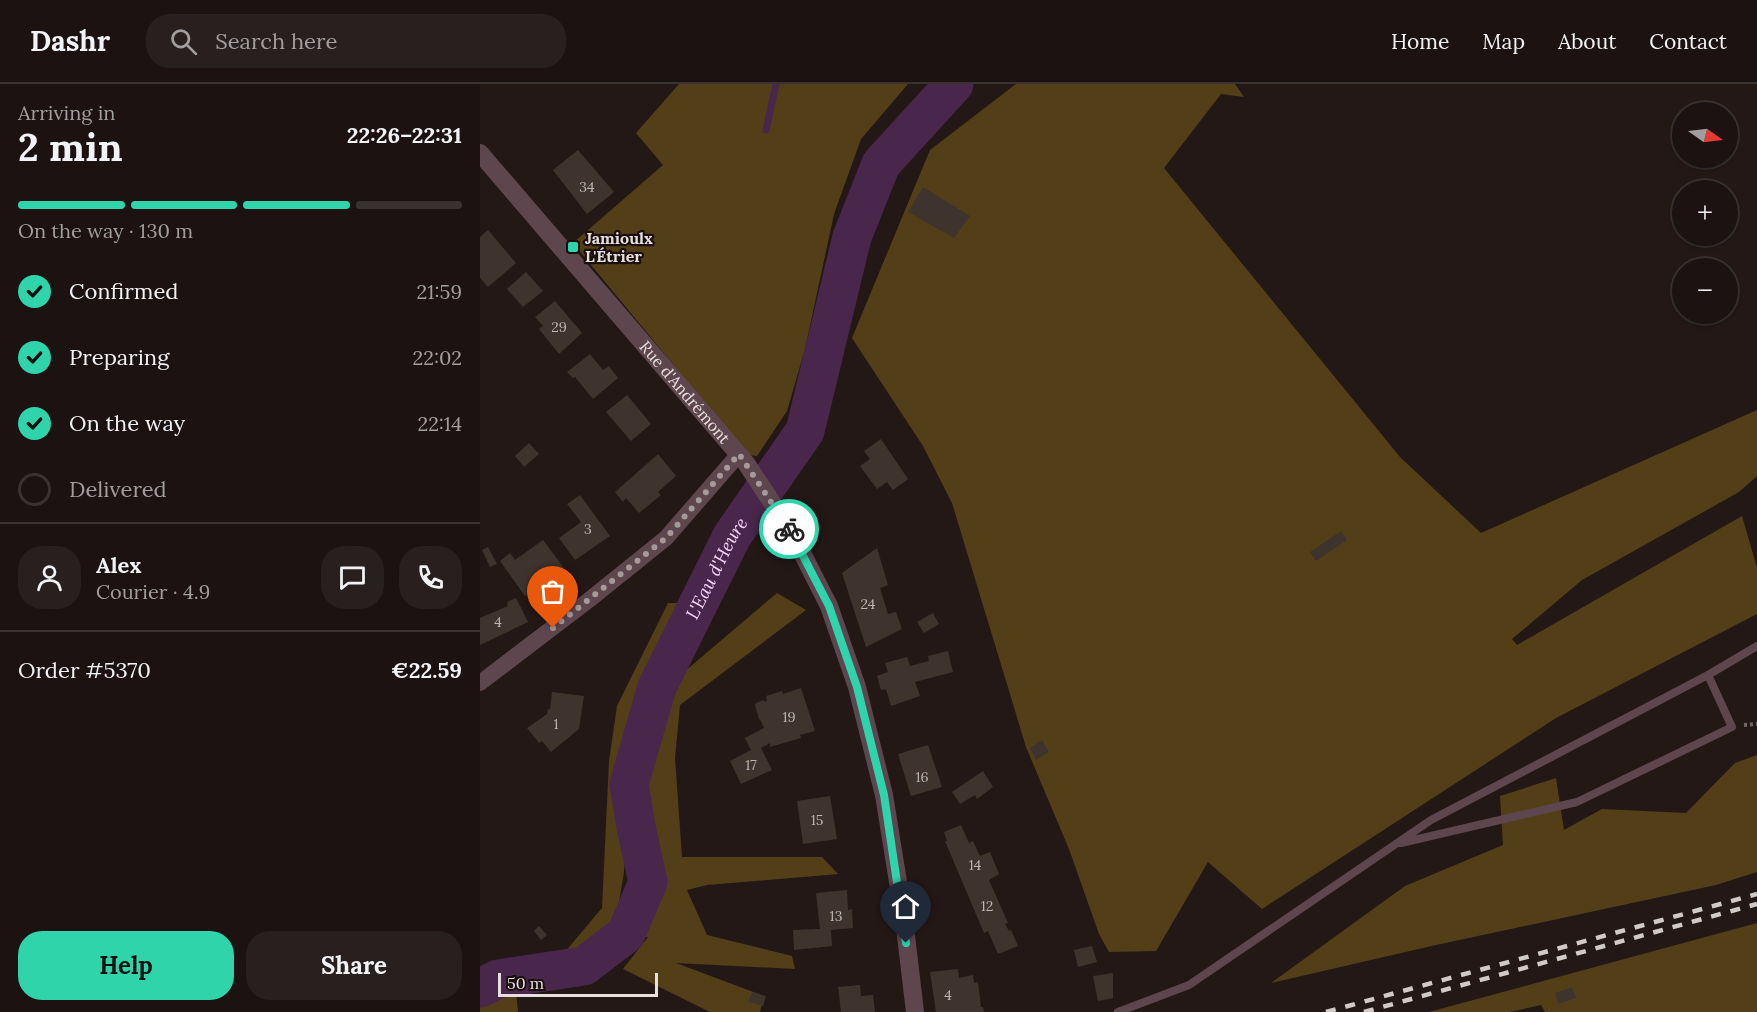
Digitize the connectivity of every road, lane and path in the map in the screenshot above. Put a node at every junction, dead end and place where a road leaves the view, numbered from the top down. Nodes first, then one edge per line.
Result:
1 (480, 153) edge
2 (742, 459) junction
3 (1757, 646) edge
4 (1708, 675) junction
5 (480, 683) edge
6 (1395, 844) junction
7 (915, 1012) edge
8 (1118, 1012) edge

1 - 2 street, Rue d'Andrémont
2 - 5 street
2 - 7 street, Rue d'Andrémont
3 - 4 lane
4 - 6 lane
4 - 6 lane
6 - 8 lane

